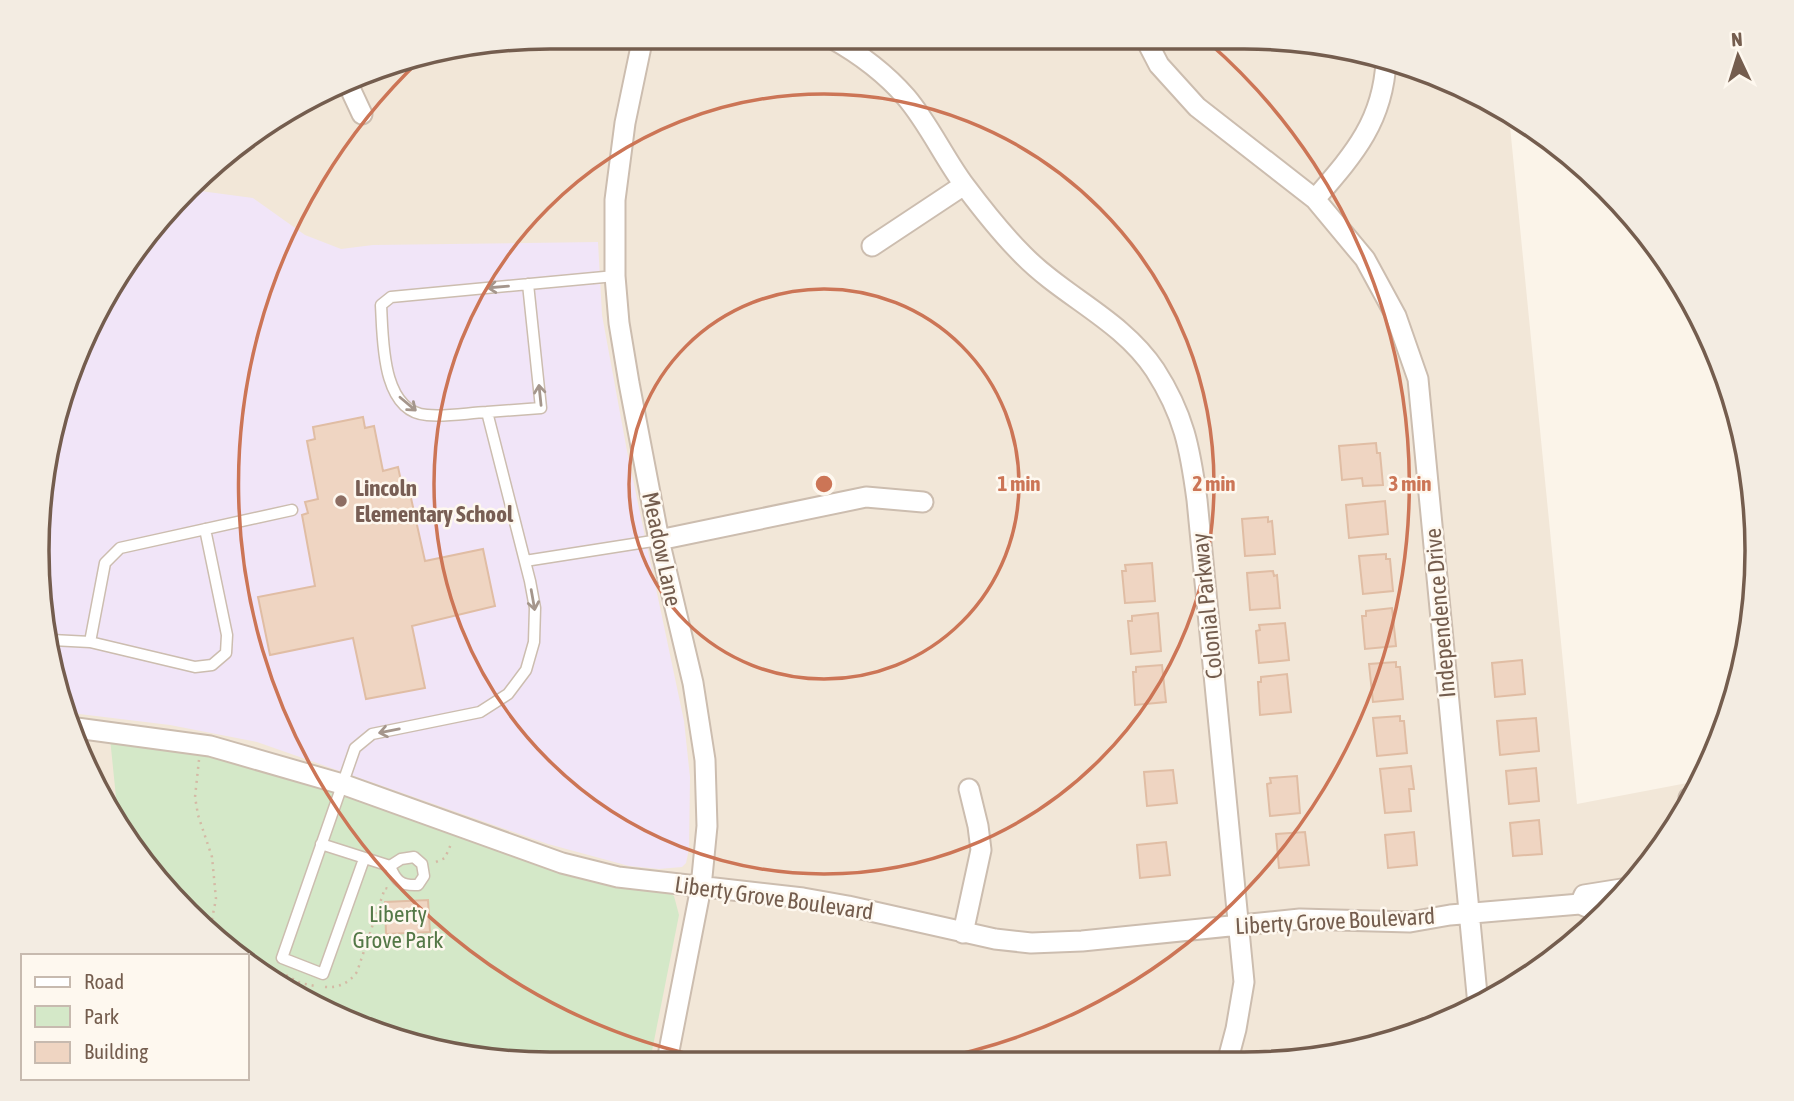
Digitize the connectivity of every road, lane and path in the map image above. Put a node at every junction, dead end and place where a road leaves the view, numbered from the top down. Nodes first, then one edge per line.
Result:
1 (640, 49) edge
2 (848, 49) edge
3 (1151, 49) edge
4 (1385, 70) edge
5 (351, 91) edge
6 (362, 114) dead end
7 (964, 185) junction
8 (1315, 199) junction
9 (872, 246) dead end
10 (615, 276) junction
11 (528, 284) junction
12 (487, 412) junction
13 (923, 502) dead end
14 (292, 510) dead end
15 (205, 529) junction
16 (659, 540) junction
17 (526, 561) junction
18 (58, 640) edge
19 (90, 642) junction
20 (82, 729) edge
21 (201, 745) junction
22 (342, 784) junction
23 (969, 789) dead end
24 (321, 844) junction
25 (451, 844) dead end
26 (364, 859) junction
27 (433, 864) dead end
28 (390, 866) dead end
29 (701, 887) junction
30 (1612, 891) edge
31 (398, 892) dead end
32 (1580, 904) junction
33 (1596, 907) edge
34 (1469, 913) junction
35 (212, 920) edge
36 (1239, 925) junction
37 (963, 933) junction
38 (283, 974) edge
39 (300, 983) joint
40 (1477, 994) edge
41 (669, 1052) edge
42 (1230, 1052) edge

1 - 10 street, Meadow Lane
2 - 7 street, Colonial Parkway
3 - 8 street, Independence Drive
4 - 8 street
5 - 6 street
7 - 9 street
7 - 36 street, Colonial Parkway
8 - 34 street, Independence Drive
10 - 11 lane
10 - 16 street, Meadow Lane
12 -> 11 lane
11 -> 12 lane
12 - 17 lane
13 - 16 street
14 - 15 lane
15 - 19 lane
15 - 19 lane
16 - 17 lane
16 - 29 street, Meadow Lane
17 -> 22 lane
18 - 19 lane
20 - 21 street, Liberty Grove Boulevard
21 - 22 street, Liberty Grove Boulevard
21 - 35 path
22 - 24 lane
22 - 29 street, Liberty Grove Boulevard
23 - 37 street
24 - 26 lane
24 - 26 lane
25 - 27 path
26 - 28 lane
29 - 37 street, Liberty Grove Boulevard
29 - 41 street, Meadow Lane
30 - 32 street, Liberty Grove Boulevard
31 - 39 path
32 - 33 street, Liberty Grove Boulevard
32 - 34 street, Liberty Grove Boulevard
34 - 36 street, Liberty Grove Boulevard
34 - 40 street, Independence Drive
36 - 37 street, Liberty Grove Boulevard
36 - 42 street, Colonial Parkway
38 - 39 path

